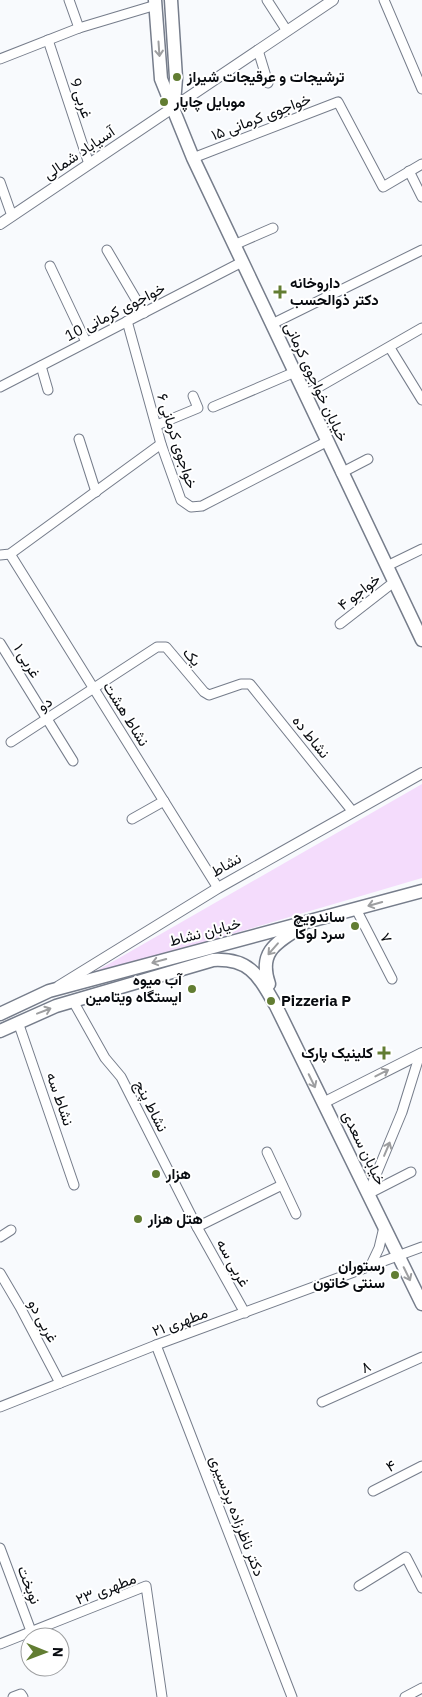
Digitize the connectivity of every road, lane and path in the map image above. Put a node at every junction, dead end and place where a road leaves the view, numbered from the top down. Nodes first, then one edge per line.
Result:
1 (69, 0) edge
2 (171, 0) edge
3 (267, 0) edge
4 (384, 0) edge
5 (329, 1) edge
6 (156, 3) edge
7 (79, 28) junction
8 (287, 31) junction
9 (48, 40) junction
10 (258, 50) junction
11 (0, 59) edge
12 (268, 83) dead end
13 (422, 89) edge
14 (174, 107) junction
15 (193, 158) junction
16 (89, 164) junction
17 (422, 164) edge
18 (409, 171) junction
19 (0, 183) edge
20 (422, 197) edge
21 (12, 216) junction
22 (0, 224) edge
23 (273, 228) dead end
24 (234, 245) junction
25 (107, 250) dead end
26 (422, 250) edge
27 (242, 262) junction
28 (50, 266) dead end
29 (144, 313) junction
30 (127, 321) junction
31 (272, 324) junction
32 (422, 328) edge
33 (86, 342) junction
34 (390, 348) junction
35 (41, 366) junction
36 (294, 372) junction
37 (0, 387) edge
38 (48, 390) dead end
39 (193, 396) dead end
40 (305, 396) junction
41 (422, 400) edge
42 (213, 407) dead end
43 (157, 425) junction
44 (79, 439) dead end
45 (326, 442) junction
46 (161, 444) junction
47 (368, 459) dead end
48 (341, 474) junction
49 (96, 492) junction
50 (422, 549) edge
51 (0, 554) edge
52 (10, 554) junction
53 (387, 566) junction
54 (394, 582) junction
55 (340, 624) dead end
56 (422, 640) edge
57 (0, 643) edge
58 (245, 683) joint
59 (94, 688) junction
60 (46, 720) junction
61 (11, 742) dead end
62 (73, 761) dead end
63 (422, 773) edge
64 (164, 801) junction
65 (353, 812) junction
66 (132, 819) dead end
67 (218, 888) junction
68 (422, 891) edge
69 (356, 909) junction
70 (312, 921) junction
71 (392, 979) dead end
72 (49, 991) junction
73 (73, 1001) junction
74 (276, 1006) junction
75 (0, 1014) edge
76 (18, 1022) junction
77 (0, 1031) edge
78 (421, 1053) edge
79 (323, 1102) junction
80 (267, 1152) dead end
81 (411, 1172) dead end
82 (74, 1185) dead end
83 (282, 1185) junction
84 (368, 1194) junction
85 (296, 1214) dead end
86 (197, 1227) junction
87 (384, 1227) junction
88 (11, 1230) dead end
89 (0, 1236) edge
90 (422, 1248) edge
91 (399, 1257) junction
92 (370, 1267) junction
93 (0, 1273) edge
94 (422, 1304) edge
95 (245, 1313) junction
96 (156, 1345) junction
97 (422, 1357) edge
98 (60, 1383) junction
99 (322, 1402) dead end
100 (0, 1407) edge
101 (422, 1466) edge
102 (373, 1491) dead end
103 (0, 1548) edge
104 (359, 1586) dead end
105 (422, 1588) edge
106 (29, 1627) edge
107 (44, 1627) edge
108 (20, 1636) edge
109 (0, 1644) edge
110 (422, 1688) edge
111 (13, 1697) edge
112 (23, 1697) edge
113 (162, 1697) edge
114 (292, 1697) edge
115 (405, 1697) edge

1 - 7 street
2 - 14 main road
3 - 8 street
4 - 13 street
5 - 8 street, آسیاباد شمالی
6 - 7 street
6 -> 14 main road, خیابان خواجوی کرمانی
7 - 9 street
8 - 10 street, آسیاباد شمالی
9 - 11 street
9 - 16 street, غربی 9
10 - 12 street
10 - 14 street, آسیاباد شمالی
14 - 15 main road, خیابان خواجوی کرمانی
14 - 16 street, آسیاباد شمالی
15 - 18 street, خواجوی کرمانی ۱۵
15 - 24 main road, خیابان خواجوی کرمانی
16 - 21 street, آسیاباد شمالی
17 - 18 street
18 - 20 street
19 - 21 street
21 - 22 street, آسیاباد شمالی
23 - 24 street
24 - 27 main road, خیابان خواجوی کرمانی
25 - 29 street
26 - 31 street
27 - 29 street, خواجوی کرمانی 10
27 - 31 main road, خیابان خواجوی کرمانی
28 - 33 street
29 - 30 street, خواجوی کرمانی 10
30 - 33 street, خواجوی کرمانی 10
30 - 43 street, خواجوی کرمانی ۶
31 - 36 main road, خیابان خواجوی کرمانی
32 - 34 street
33 - 35 street, خواجوی کرمانی 10
34 - 40 street
34 - 41 street
35 - 37 street, خواجوی کرمانی 10
35 - 38 street
36 - 40 main road, خیابان خواجوی کرمانی
36 - 42 street
39 - 43 street
40 - 45 main road, خیابان خواجوی کرمانی
43 - 46 street, خواجوی کرمانی ۶
44 - 49 street
45 - 46 street, خواجوی کرمانی ۶
45 - 48 main road, خیابان خواجوی کرمانی
46 - 49 street
47 - 48 street
48 - 53 main road, خیابان خواجوی کرمانی
49 - 52 street
50 - 53 street
51 - 52 street
52 - 59 street, نشاط هشت
53 - 54 main road, خیابان خواجوی کرمانی
54 - 55 street, خواجو ۴
54 - 56 main road, خیابان خواجوی کرمانی
57 - 60 street, غربی ۱
58 - 59 street, یک
58 - 65 street, نشاط ده
59 - 60 street, دو
59 - 64 street, نشاط هشت
60 - 61 street, دو
60 - 62 street, غربی ۱
63 - 65 street, نشاط
64 - 66 street
64 - 67 street, نشاط هشت
65 - 67 street, نشاط
67 - 72 street, نشاط
68 -> 69 main road, خیابان نشاط
69 - 70 main road, خیابان نشاط
69 - 71 street, ۷
70 -> 72 main road, خیابان نشاط
70 -> 74 main road
72 - 75 main road, خیابان نشاط
73 - 74 main road
76 -> 73 main road
73 - 86 street, نشاط پنج
74 -> 79 main road, خیابان سعدی
76 - 77 main road
76 - 82 street, نشاط سه
79 -> 78 street
84 -> 78 street
79 - 84 main road, خیابان سعدی
80 - 83 street
81 - 84 street
83 - 85 street
83 - 86 street
84 - 87 main road, خیابان سعدی
86 - 95 street, غربی سه
87 - 91 main road, خیابان سعدی
87 - 92 street
88 - 89 street
90 - 91 street, مطهری ۲۱
91 - 92 street, مطهری ۲۱
91 -> 94 main road, خیابان سعدی
92 - 95 street, مطهری ۲۱
93 - 98 street, غربی دو
95 - 96 street, مطهری ۲۱
96 - 98 street, مطهری ۲۱
96 - 114 street, دکتر ناظرزاده بردسیری
97 - 99 street, ۸
98 - 100 street, مطهری ۲۱
101 - 102 street, ۴
103 - 106 street, نوبخت
104 - 105 street
107 - 113 street, مطهری ۲۳
108 - 109 street, مطهری ۲۳
110 - 115 street
111 - 112 street

